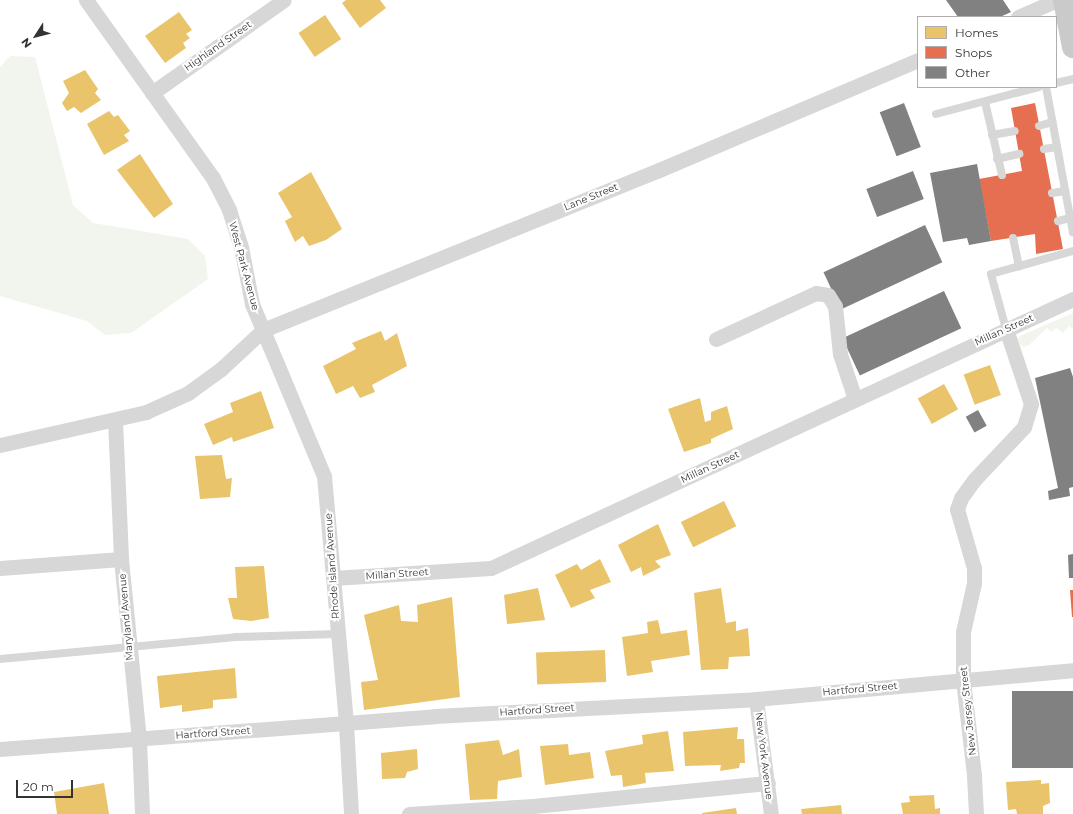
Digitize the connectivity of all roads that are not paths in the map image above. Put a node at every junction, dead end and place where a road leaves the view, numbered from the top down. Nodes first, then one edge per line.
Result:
1 (86, 0) edge
2 (284, 0) edge
3 (1057, 0) edge
4 (1064, 0) edge
5 (1020, 16) edge
6 (1073, 47) edge
7 (917, 60) edge
8 (1073, 80) edge
9 (1057, 83) edge
10 (1046, 88) edge
11 (1027, 89) edge
12 (152, 93) junction
13 (985, 102) junction
14 (936, 114) dead end
15 (1052, 122) junction
16 (1039, 126) dead end
17 (1015, 131) dead end
18 (992, 135) junction
19 (1057, 146) junction
20 (1044, 149) dead end
21 (1019, 154) dead end
22 (997, 159) junction
23 (1002, 175) dead end
24 (1065, 191) junction
25 (1052, 193) dead end
26 (1070, 218) junction
27 (1058, 221) dead end
28 (1073, 233) edge
29 (1013, 238) dead end
30 (1073, 251) edge
31 (1020, 266) junction
32 (1073, 299) edge
33 (1006, 329) junction
34 (263, 330) junction
35 (716, 339) dead end
36 (855, 399) junction
37 (115, 420) junction
38 (0, 445) edge
39 (121, 560) junction
40 (0, 568) edge
41 (333, 578) junction
42 (337, 634) junction
43 (128, 648) junction
44 (0, 659) edge
45 (1073, 670) edge
46 (963, 680) junction
47 (756, 699) junction
48 (346, 724) junction
49 (140, 739) junction
50 (0, 749) edge
51 (768, 782) junction
52 (546, 809) edge
53 (142, 814) edge
54 (351, 814) edge
55 (409, 814) edge
56 (770, 814) edge
57 (976, 814) edge

1 - 12 street, West Park Avenue
2 - 12 street, Highland Street
3 - 5 street
4 - 6 main road
7 - 34 street, Lane Street
8 - 9 lane
10 - 15 lane
11 - 13 lane
12 - 34 street, West Park Avenue
13 - 14 lane
13 - 18 lane
15 - 16 lane
15 - 19 lane
17 - 18 lane
18 - 22 lane
19 - 20 lane
19 - 24 lane
21 - 22 lane
22 - 23 lane
24 - 25 lane
24 - 26 lane
26 - 27 lane
26 - 28 lane
29 - 31 lane
30 - 31 lane
31 - 33 lane
32 - 33 street, Millan Street
33 - 36 street, Millan Street
33 - 46 street, New Jersey Street
34 - 37 street
34 - 41 street, Rhode Island Avenue
35 - 36 street
36 - 41 street, Millan Street
37 - 38 street
37 - 39 street, Maryland Avenue
39 - 40 street
39 - 43 street, Maryland Avenue
41 - 42 street, Rhode Island Avenue
42 - 43 lane
42 - 48 street, Rhode Island Avenue
43 - 44 lane
43 - 49 street, Maryland Avenue
45 - 46 street, Hartford Street
46 - 47 street, Hartford Street
46 - 57 street, New Jersey Street
47 - 48 street, Hartford Street
47 - 51 street, New York Avenue
48 - 49 street, Hartford Street
48 - 54 street, Rhode Island Avenue
49 - 50 street, Hartford Street
49 - 53 street, Maryland Avenue
51 - 52 street
51 - 56 street, New York Avenue
52 - 55 street

